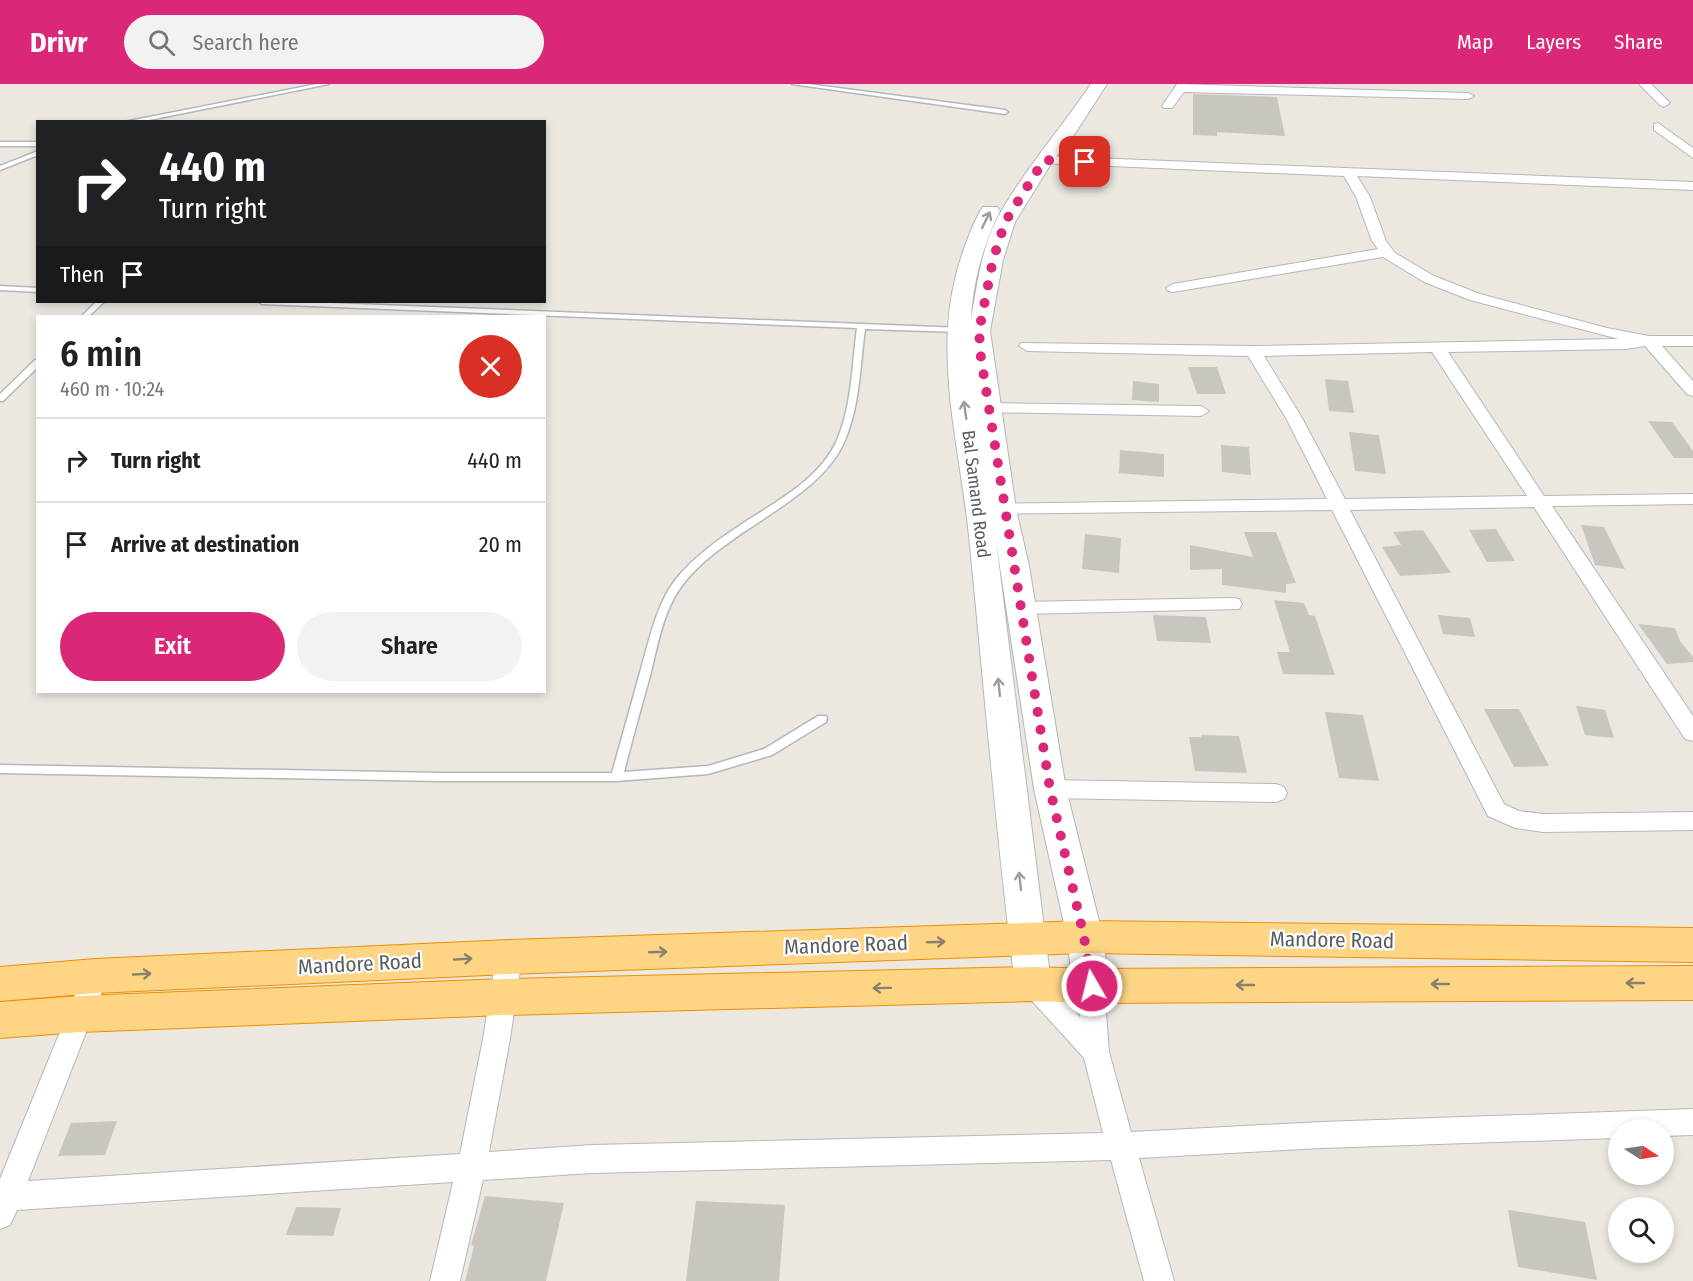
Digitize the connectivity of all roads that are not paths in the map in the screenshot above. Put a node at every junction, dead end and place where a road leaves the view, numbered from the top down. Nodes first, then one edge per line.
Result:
1 (326, 84) edge
2 (795, 84) edge
3 (1086, 84) edge
4 (1099, 84) edge
5 (1645, 84) edge
6 (1182, 86) edge
7 (1364, 89) edge
8 (1468, 96) dead end
9 (1664, 103) dead end
10 (1168, 106) dead end
11 (1005, 112) dead end
12 (137, 120) edge
13 (1658, 127) dead end
14 (0, 144) edge
15 (36, 144) edge
16 (36, 154) edge
17 (1693, 154) edge
18 (1044, 160) junction
19 (0, 168) edge
20 (1349, 174) junction
21 (1693, 186) edge
22 (1388, 252) junction
23 (0, 288) edge
24 (1173, 288) dead end
25 (36, 290) edge
26 (99, 303) edge
27 (320, 303) edge
28 (379, 304) edge
29 (86, 315) edge
30 (861, 327) junction
31 (959, 330) junction
32 (1649, 341) junction
33 (1693, 341) edge
34 (1027, 346) dead end
35 (1437, 348) junction
36 (1253, 351) junction
37 (36, 364) edge
38 (1693, 391) edge
39 (0, 399) edge
40 (988, 408) junction
41 (1201, 411) dead end
42 (1693, 499) edge
43 (1539, 501) junction
44 (1339, 504) junction
45 (992, 510) junction
46 (1232, 604) dead end
47 (1020, 608) junction
48 (822, 719) dead end
49 (1693, 733) edge
50 (0, 769) edge
51 (617, 777) junction
52 (1050, 789) junction
53 (1276, 793) dead end
54 (1693, 821) edge
55 (1084, 937) junction
56 (1027, 939) junction
57 (1693, 945) edge
58 (509, 957) junction
59 (95, 976) junction
60 (1693, 983) edge
61 (0, 984) edge
62 (1033, 984) junction
63 (1092, 986) junction
64 (504, 997) junction
65 (80, 1014) junction
66 (0, 1020) edge
67 (1096, 1052) junction
68 (1693, 1122) edge
69 (1121, 1146) junction
70 (472, 1167) junction
71 (3, 1203) edge
72 (444, 1281) edge
73 (1159, 1281) edge

1 - 12 lane
2 - 11 lane
31 -> 3 main road, Bal Samand Road
4 - 18 main road, Bal Samand Road
5 - 9 street
6 - 7 street
6 - 10 street
7 - 8 street
13 - 17 street
14 - 15 lane
16 - 19 lane
18 - 20 street
18 - 40 main road, Bal Samand Road
20 - 21 street
20 - 22 street
22 - 24 street
22 - 32 street
23 - 25 lane
26 - 29 lane
27 - 28 lane
28 - 30 lane
30 - 31 lane
30 - 51 lane
45 -> 31 main road, Bal Samand Road
32 - 33 street
32 - 35 street
32 - 38 street
34 - 36 street
35 - 36 street
35 - 43 street
36 - 44 street
37 - 39 lane
40 - 41 street
40 - 45 main road, Bal Samand Road
42 - 43 street
43 - 44 street
43 - 49 street
44 - 45 street
44 - 54 street
45 - 47 main road, Bal Samand Road
56 -> 45 main road, Bal Samand Road
46 - 47 street
47 - 52 main road, Bal Samand Road
48 - 51 lane
50 - 51 lane
52 - 53 street
52 - 55 main road, Bal Samand Road
55 - 56 highway, Mandore Road
55 - 57 highway, Mandore Road
55 - 63 main road, Bal Samand Road
58 -> 56 highway, Mandore Road
56 - 62 main road, Bal Samand Road
59 -> 58 highway, Mandore Road
58 - 64 street
59 - 61 highway, Mandore Road
59 - 65 street
60 -> 63 highway, Mandore Road
62 - 63 highway, Mandore Road
62 -> 64 highway, Mandore Road
62 - 67 street
63 - 67 street
64 - 65 highway, Mandore Road
64 - 70 street
65 - 66 highway, Mandore Road
65 - 71 street
67 - 69 street
68 - 69 street
69 - 70 street
69 - 73 street
70 - 71 street
70 - 72 street

